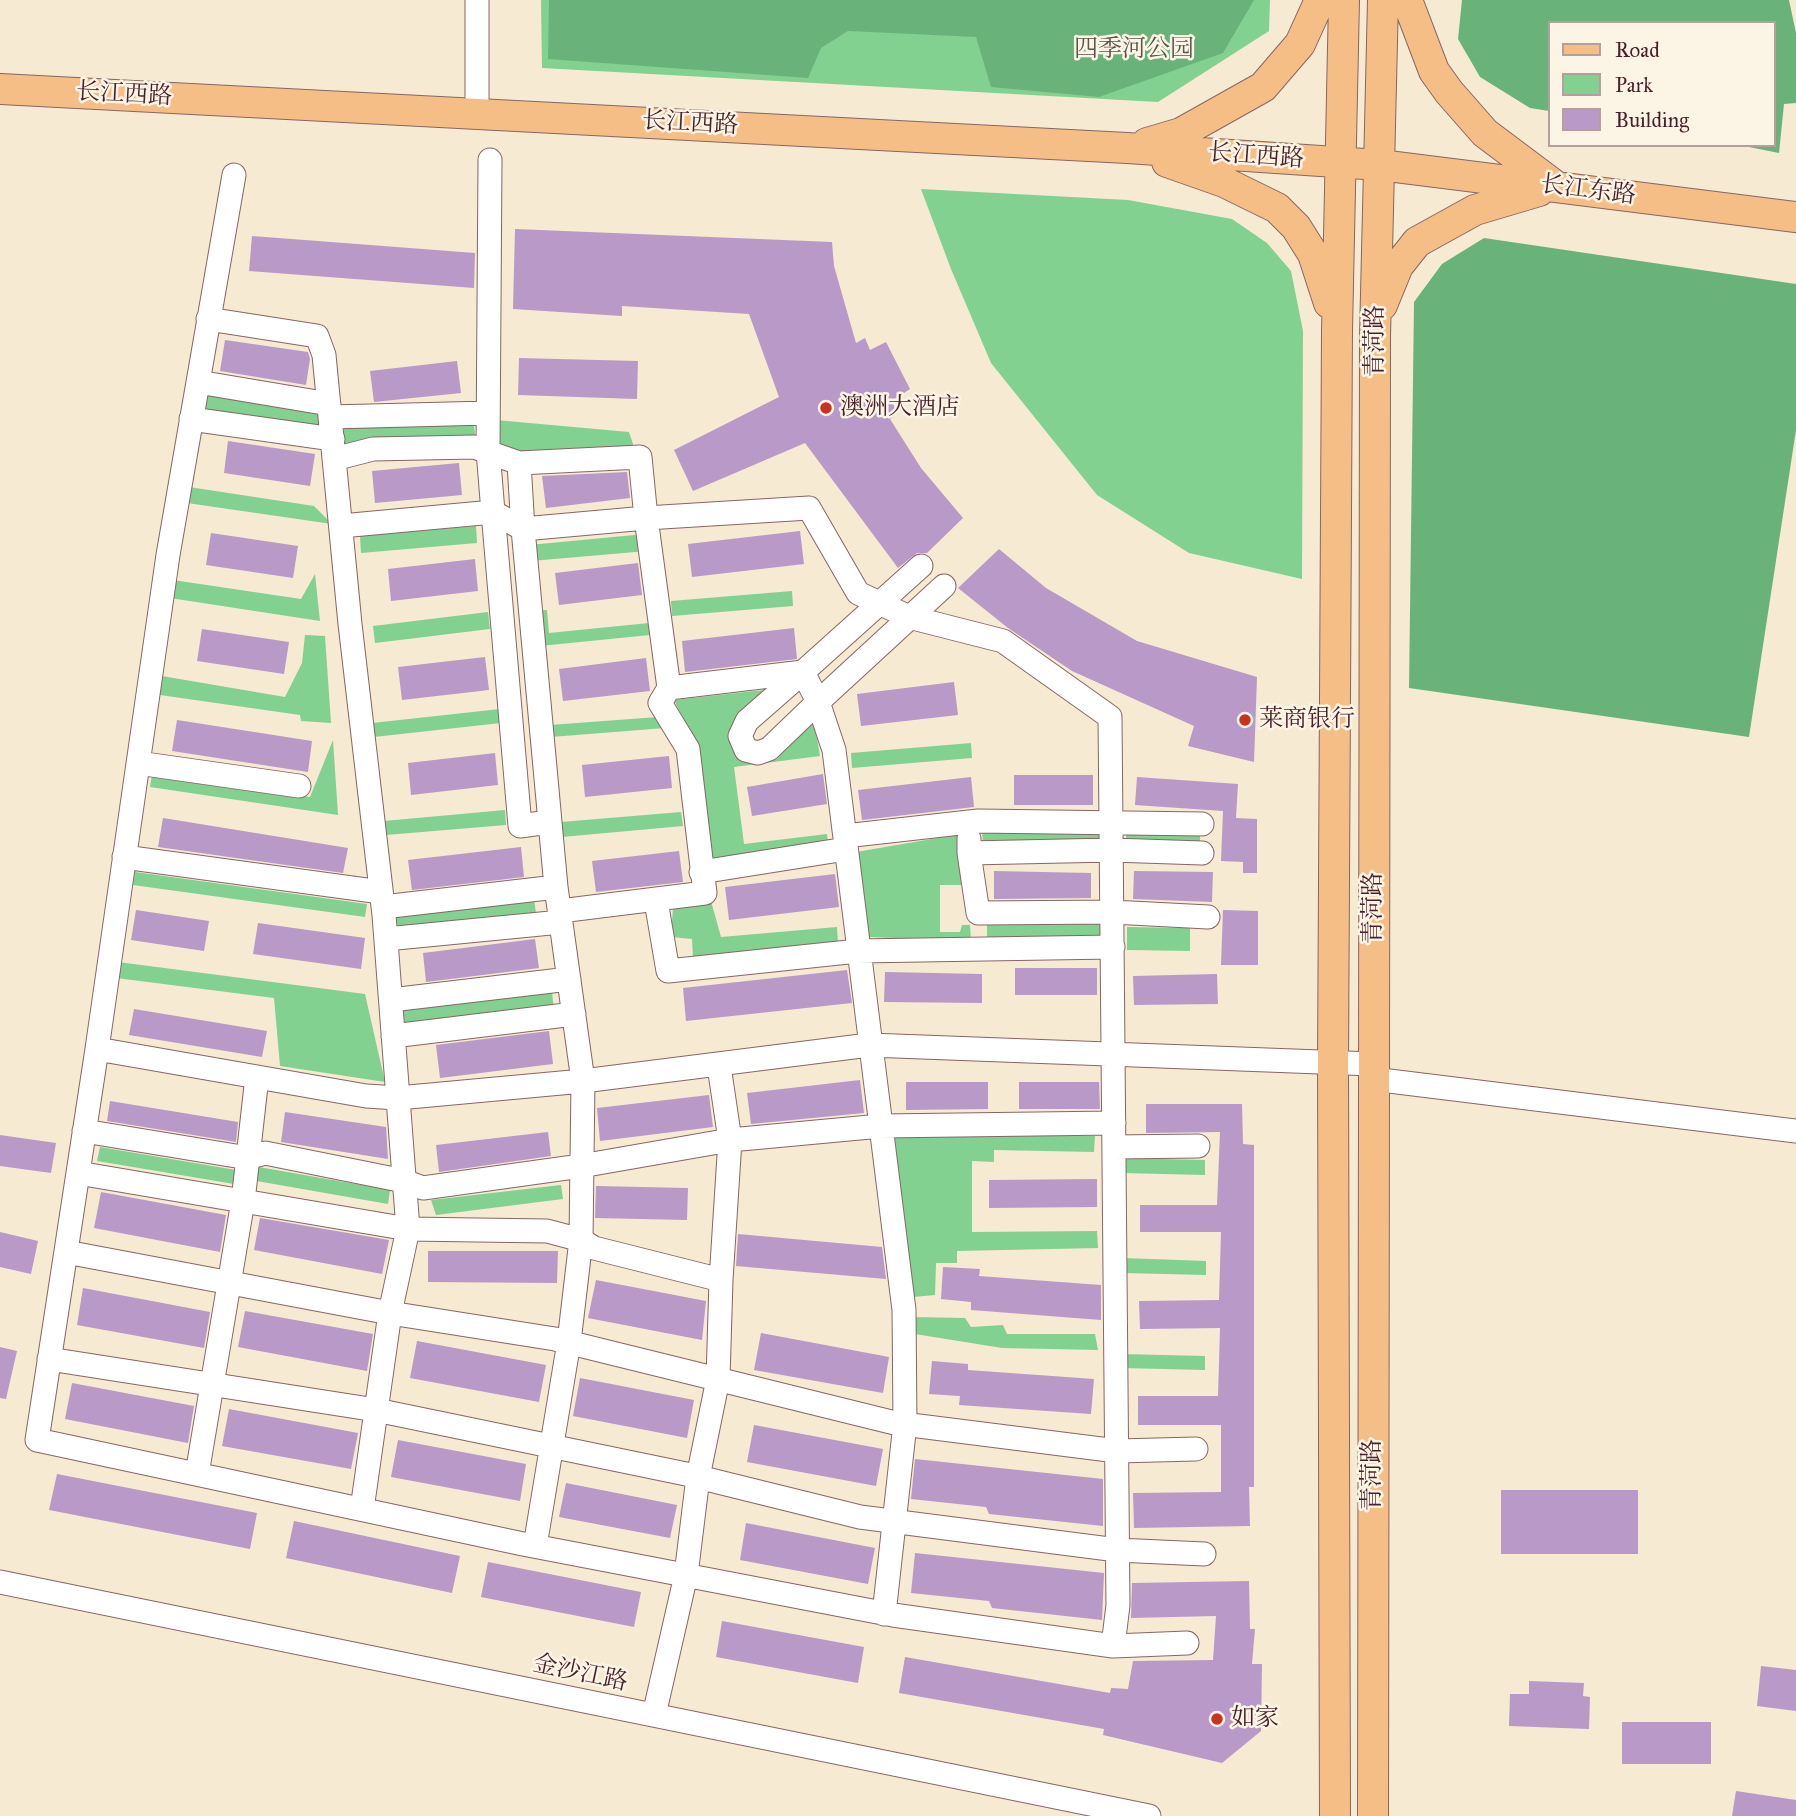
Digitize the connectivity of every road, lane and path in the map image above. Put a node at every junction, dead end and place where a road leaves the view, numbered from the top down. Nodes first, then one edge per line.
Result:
1 (477, 0) edge
2 (1320, 0) edge
3 (1343, 0) edge
4 (1383, 0) edge
5 (1407, 0) edge
6 (0, 89) edge
7 (477, 113) junction
8 (1127, 148) junction
9 (490, 160) dead end
10 (1340, 163) junction
11 (1380, 165) junction
12 (234, 175) dead end
13 (1558, 187) junction
14 (1796, 218) edge
15 (208, 319) junction
16 (1337, 331) junction
17 (1375, 336) junction
18 (198, 382) junction
19 (488, 413) junction
20 (191, 419) junction
21 (332, 430) junction
22 (488, 452) junction
23 (519, 463) junction
24 (493, 512) junction
25 (646, 519) junction
26 (341, 526) junction
27 (523, 529) junction
28 (921, 566) dead end
29 (944, 586) dead end
30 (877, 602) junction
31 (909, 617) junction
32 (803, 672) junction
33 (669, 688) junction
34 (818, 702) junction
35 (138, 762) junction
36 (299, 786) dead end
37 (1111, 821) junction
38 (550, 822) junction
39 (969, 822) junction
40 (1202, 824) dead end
41 (846, 843) junction
42 (1112, 850) junction
43 (969, 853) junction
44 (1202, 853) dead end
45 (124, 857) junction
46 (701, 872) junction
47 (556, 887) junction
48 (382, 899) junction
49 (656, 901) junction
50 (1112, 912) junction
51 (978, 913) junction
52 (560, 917) junction
53 (1208, 917) dead end
54 (386, 939) junction
55 (1113, 947) junction
56 (980, 949) junction
57 (858, 951) junction
58 (569, 979) junction
59 (391, 1000) junction
60 (574, 1014) junction
61 (393, 1036) junction
62 (869, 1045) junction
63 (97, 1049) junction
64 (1114, 1055) junction
65 (1333, 1063) junction
66 (719, 1066) junction
67 (1373, 1072) junction
68 (257, 1077) junction
69 (583, 1081) junction
70 (398, 1098) junction
71 (1114, 1123) junction
72 (881, 1126) junction
73 (84, 1131) junction
74 (1796, 1131) edge
75 (730, 1140) junction
76 (1198, 1146) dead end
77 (1114, 1147) junction
78 (248, 1158) junction
79 (581, 1166) junction
80 (78, 1173) junction
81 (404, 1181) junction
82 (243, 1200) junction
83 (408, 1229) junction
84 (581, 1240) junction
85 (66, 1252) junction
86 (721, 1280) junction
87 (230, 1281) junction
88 (390, 1313) junction
89 (569, 1342) junction
90 (49, 1359) junction
91 (718, 1379) junction
92 (212, 1385) junction
93 (376, 1410) junction
94 (905, 1424) junction
95 (551, 1448) junction
96 (1196, 1449) dead end
97 (1117, 1451) junction
98 (197, 1474) junction
99 (698, 1477) junction
100 (362, 1510) junction
101 (895, 1521) junction
102 (535, 1546) junction
103 (1117, 1550) junction
104 (1204, 1554) dead end
105 (686, 1575) junction
106 (0, 1582) edge
107 (884, 1614) junction
108 (1187, 1643) dead end
109 (1113, 1646) junction
110 (654, 1716) junction
111 (1149, 1816) edge
112 (1335, 1816) edge
113 (1373, 1816) edge

1 - 7 street
2 - 8 main road
3 - 10 main road, 青菏路
4 - 11 main road, 青菏路
5 - 13 main road
6 - 7 main road, 长江西路
7 - 8 main road, 长江西路
8 - 10 main road, 长江西路
8 - 16 main road
9 - 19 street
10 - 11 main road, 长江西路
10 - 16 main road, 青菏路
11 - 13 main road, 长江东路
11 - 17 main road, 青菏路
12 - 15 street
13 - 14 main road, 长江东路
13 - 17 main road
15 - 18 street
15 - 21 street
16 - 65 main road, 青菏路
17 - 67 main road, 青菏路
18 - 20 street
18 - 21 street
19 - 21 street
19 - 22 street
20 - 21 street
20 - 35 street
21 - 22 street
21 - 26 street
22 - 23 street
22 - 24 street
23 - 25 street
23 - 27 street
24 - 26 street
24 - 27 street
24 - 38 street
25 - 27 street
25 - 30 street
25 - 33 street
26 - 48 street
27 - 38 street
28 - 30 street
29 - 31 street
30 - 31 street
30 - 32 street
31 - 34 street
31 - 37 street
32 - 33 street
32 - 34 street
32 - 34 street
33 - 46 street
34 - 41 street
35 - 36 street
35 - 45 street
37 - 39 street
37 - 40 street
37 - 42 street
38 - 47 street
39 - 41 street
39 - 43 street
41 - 46 street
41 - 57 street
42 - 43 street
42 - 44 street
42 - 50 street
43 - 51 street
45 - 48 street
45 - 63 street
46 - 49 street
47 - 48 street
47 - 52 street
48 - 54 street
49 - 52 street
49 - 57 street
50 - 51 street
50 - 53 street
50 - 55 street
51 - 56 street
52 - 54 street
52 - 58 street
54 - 59 street
55 - 56 street
55 - 64 street
56 - 57 street
57 - 62 street
58 - 59 street
58 - 60 street
59 - 61 street
60 - 61 street
60 - 69 street
61 - 70 street
62 - 64 street
62 - 66 street
62 - 72 street
63 - 68 street
63 - 73 street
64 - 65 street
64 - 71 street
65 - 67 street
65 - 112 main road, 青菏路
66 - 69 street
66 - 75 street
67 - 74 street
67 - 113 main road, 青菏路
68 - 70 street
68 - 78 street
69 - 70 street
69 - 79 street
70 - 81 street
71 - 72 street
71 - 77 street
72 - 75 street
72 - 94 street
73 - 78 street
73 - 80 street
75 - 79 street
75 - 86 street
76 - 77 street
77 - 97 street
78 - 81 street
78 - 82 street
79 - 81 street
79 - 84 street
80 - 82 street
80 - 85 street
81 - 83 street
82 - 83 street
82 - 87 street
83 - 84 street
83 - 88 street
84 - 86 street
84 - 89 street
85 - 87 street
85 - 90 street
86 - 91 street
87 - 88 street
87 - 92 street
88 - 89 street
88 - 93 street
89 - 91 street
89 - 95 street
90 - 92 street
90 - 98 street
91 - 94 street
91 - 99 street
92 - 93 street
92 - 98 street
93 - 95 street
93 - 100 street
94 - 97 street
94 - 101 street
95 - 99 street
95 - 102 street
96 - 97 street
97 - 103 street
98 - 100 street
99 - 101 street
99 - 105 street
100 - 102 street
101 - 103 street
101 - 107 street
102 - 105 street
103 - 104 street
103 - 109 street
105 - 107 street
105 - 110 street
106 - 110 street, 金沙江路
107 - 109 street
108 - 109 street
110 - 111 street, 金沙江路

